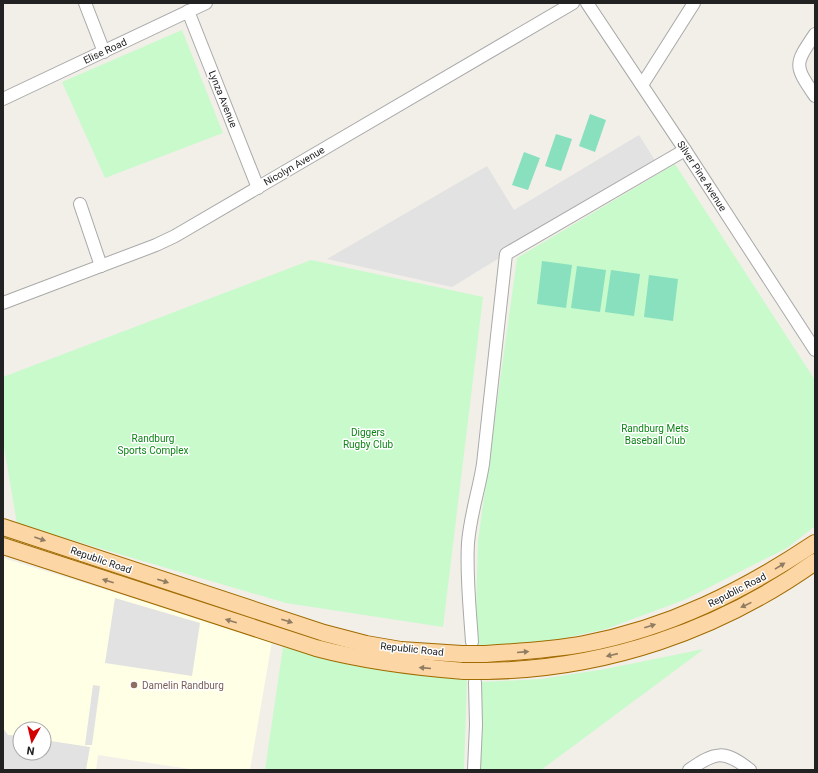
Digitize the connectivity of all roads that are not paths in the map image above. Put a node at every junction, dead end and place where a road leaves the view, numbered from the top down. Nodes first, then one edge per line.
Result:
1 (85, 3) edge
2 (206, 3) edge
3 (573, 3) edge
4 (587, 3) edge
5 (694, 3) edge
6 (188, 11) junction
7 (815, 34) edge
8 (104, 52) junction
9 (642, 85) junction
10 (815, 96) edge
11 (3, 99) edge
12 (685, 150) junction
13 (258, 188) junction
14 (80, 204) dead end
15 (101, 266) junction
16 (3, 303) edge
17 (815, 350) edge
18 (3, 527) edge
19 (815, 543) edge
20 (3, 546) edge
21 (815, 562) edge
22 (472, 642) dead end
23 (475, 675) junction
24 (474, 770) edge
25 (689, 770) edge
26 (750, 770) edge

1 - 8 street
2 - 6 street, Elise Road
3 - 13 street, Nicolyn Avenue
4 - 9 street, Silver Pine Avenue
5 - 9 street
6 - 8 street, Elise Road
6 - 13 street, Lynza Avenue
7 - 10 street
8 - 11 street, Elise Road
9 - 12 street, Silver Pine Avenue
12 - 17 street, Silver Pine Avenue
12 - 22 street
13 - 15 street, Nicolyn Avenue
14 - 15 street
15 - 16 street, Nicolyn Avenue
18 -> 19 main road, Republic Road, bridge
23 -> 20 main road, Republic Road
21 -> 23 main road, Republic Road
23 - 24 street
25 - 26 street

